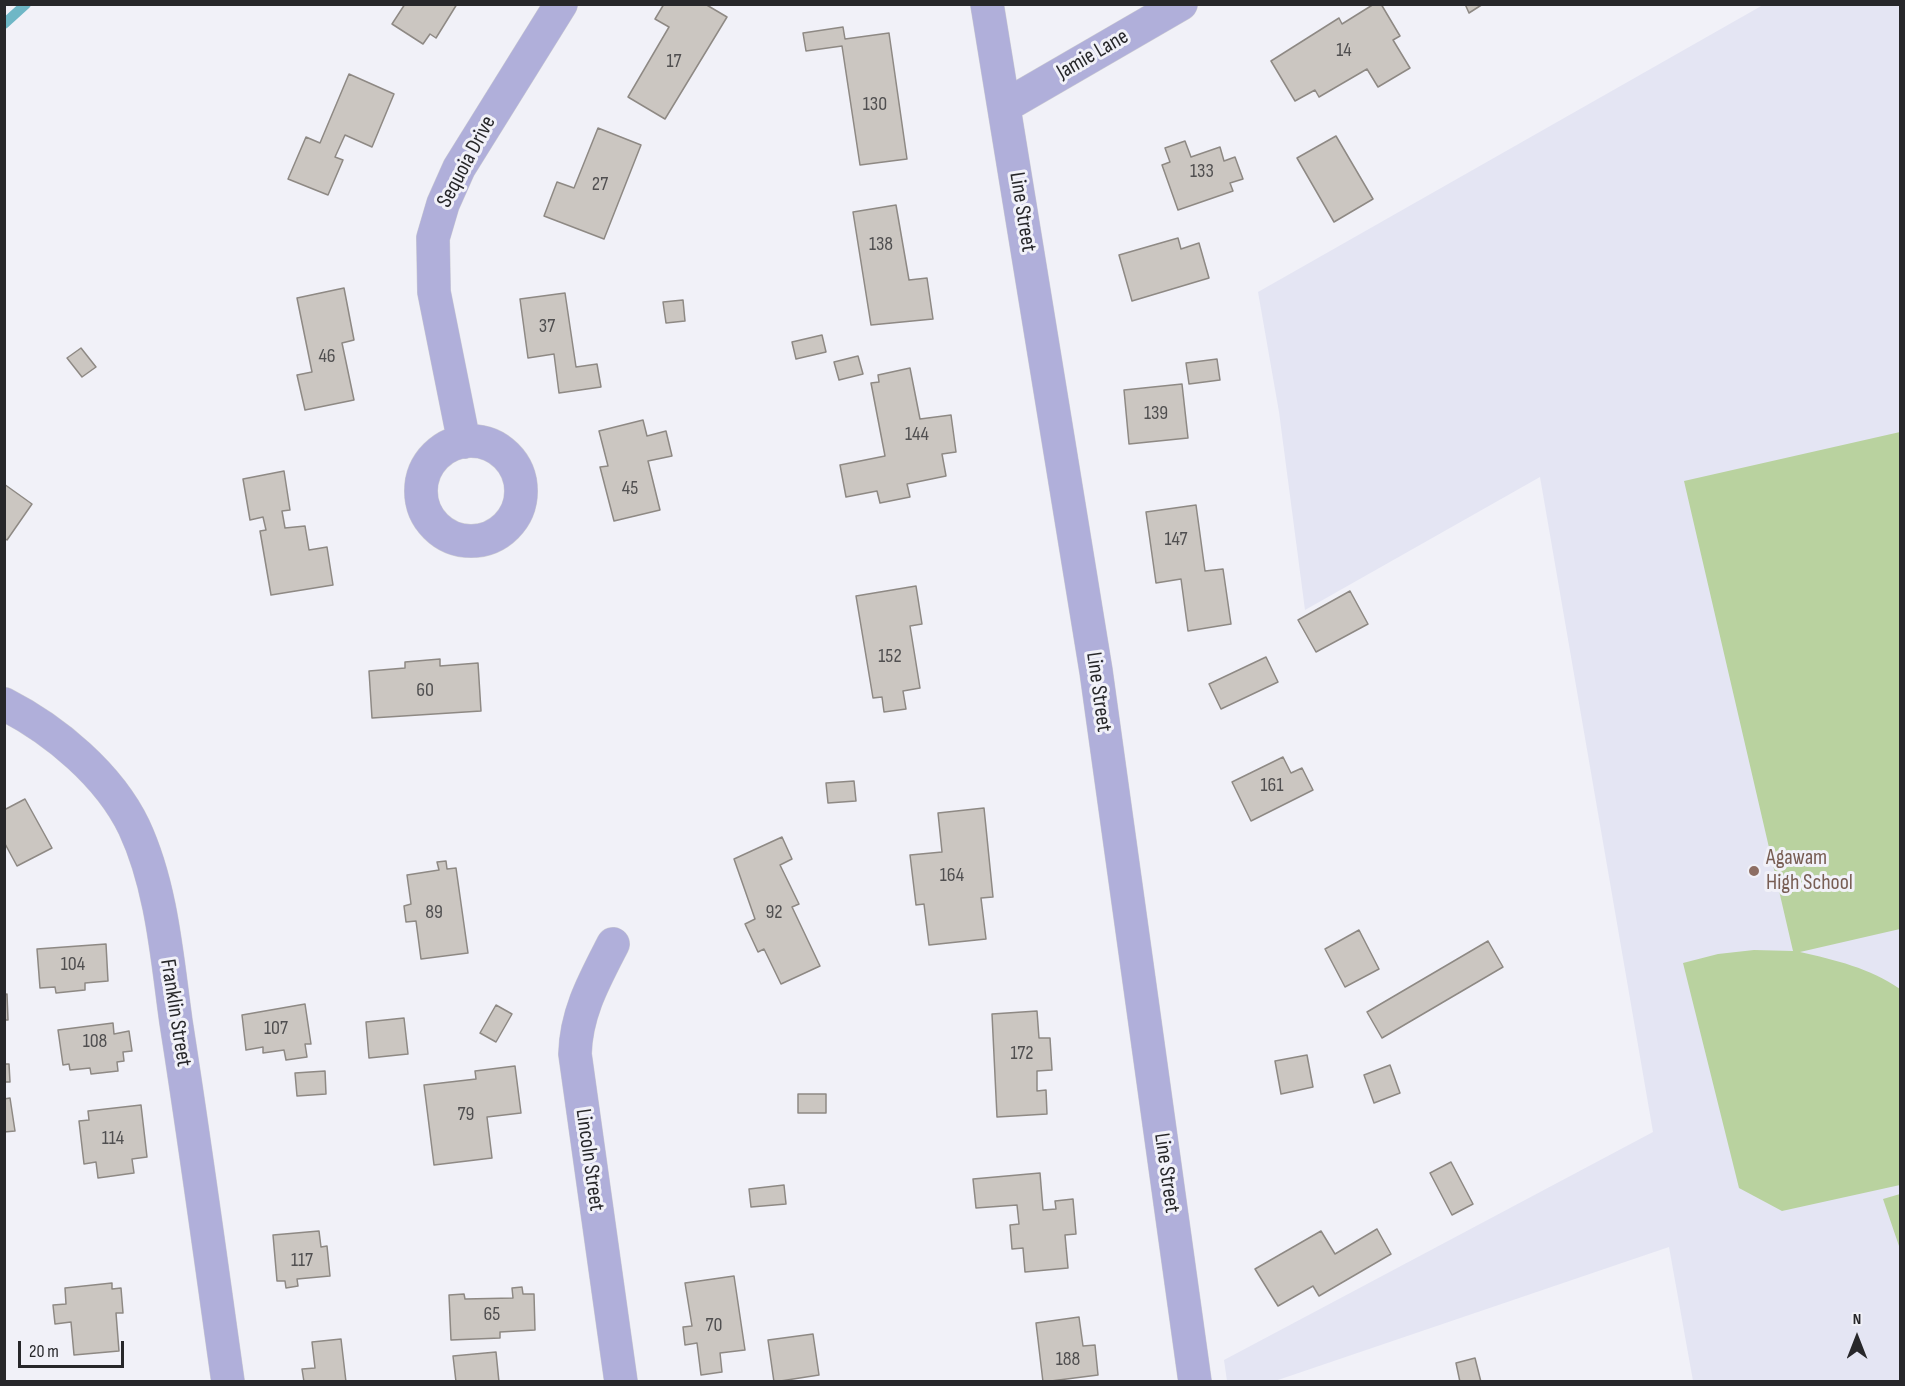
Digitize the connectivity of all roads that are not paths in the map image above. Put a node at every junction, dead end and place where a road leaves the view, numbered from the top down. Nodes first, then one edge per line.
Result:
1 (561, 4) edge
2 (987, 4) edge
3 (1181, 4) edge
4 (1005, 106) junction
5 (464, 442) dead end
6 (4, 704) edge
7 (613, 944) dead end
8 (228, 1382) edge
9 (621, 1382) edge
10 (1195, 1382) edge

1 - 5 street, Sequoia Drive
2 - 4 street, Line Street
3 - 4 street, Jamie Lane
4 - 10 street, Line Street
6 - 8 street, Franklin Street
7 - 9 street, Lincoln Street

